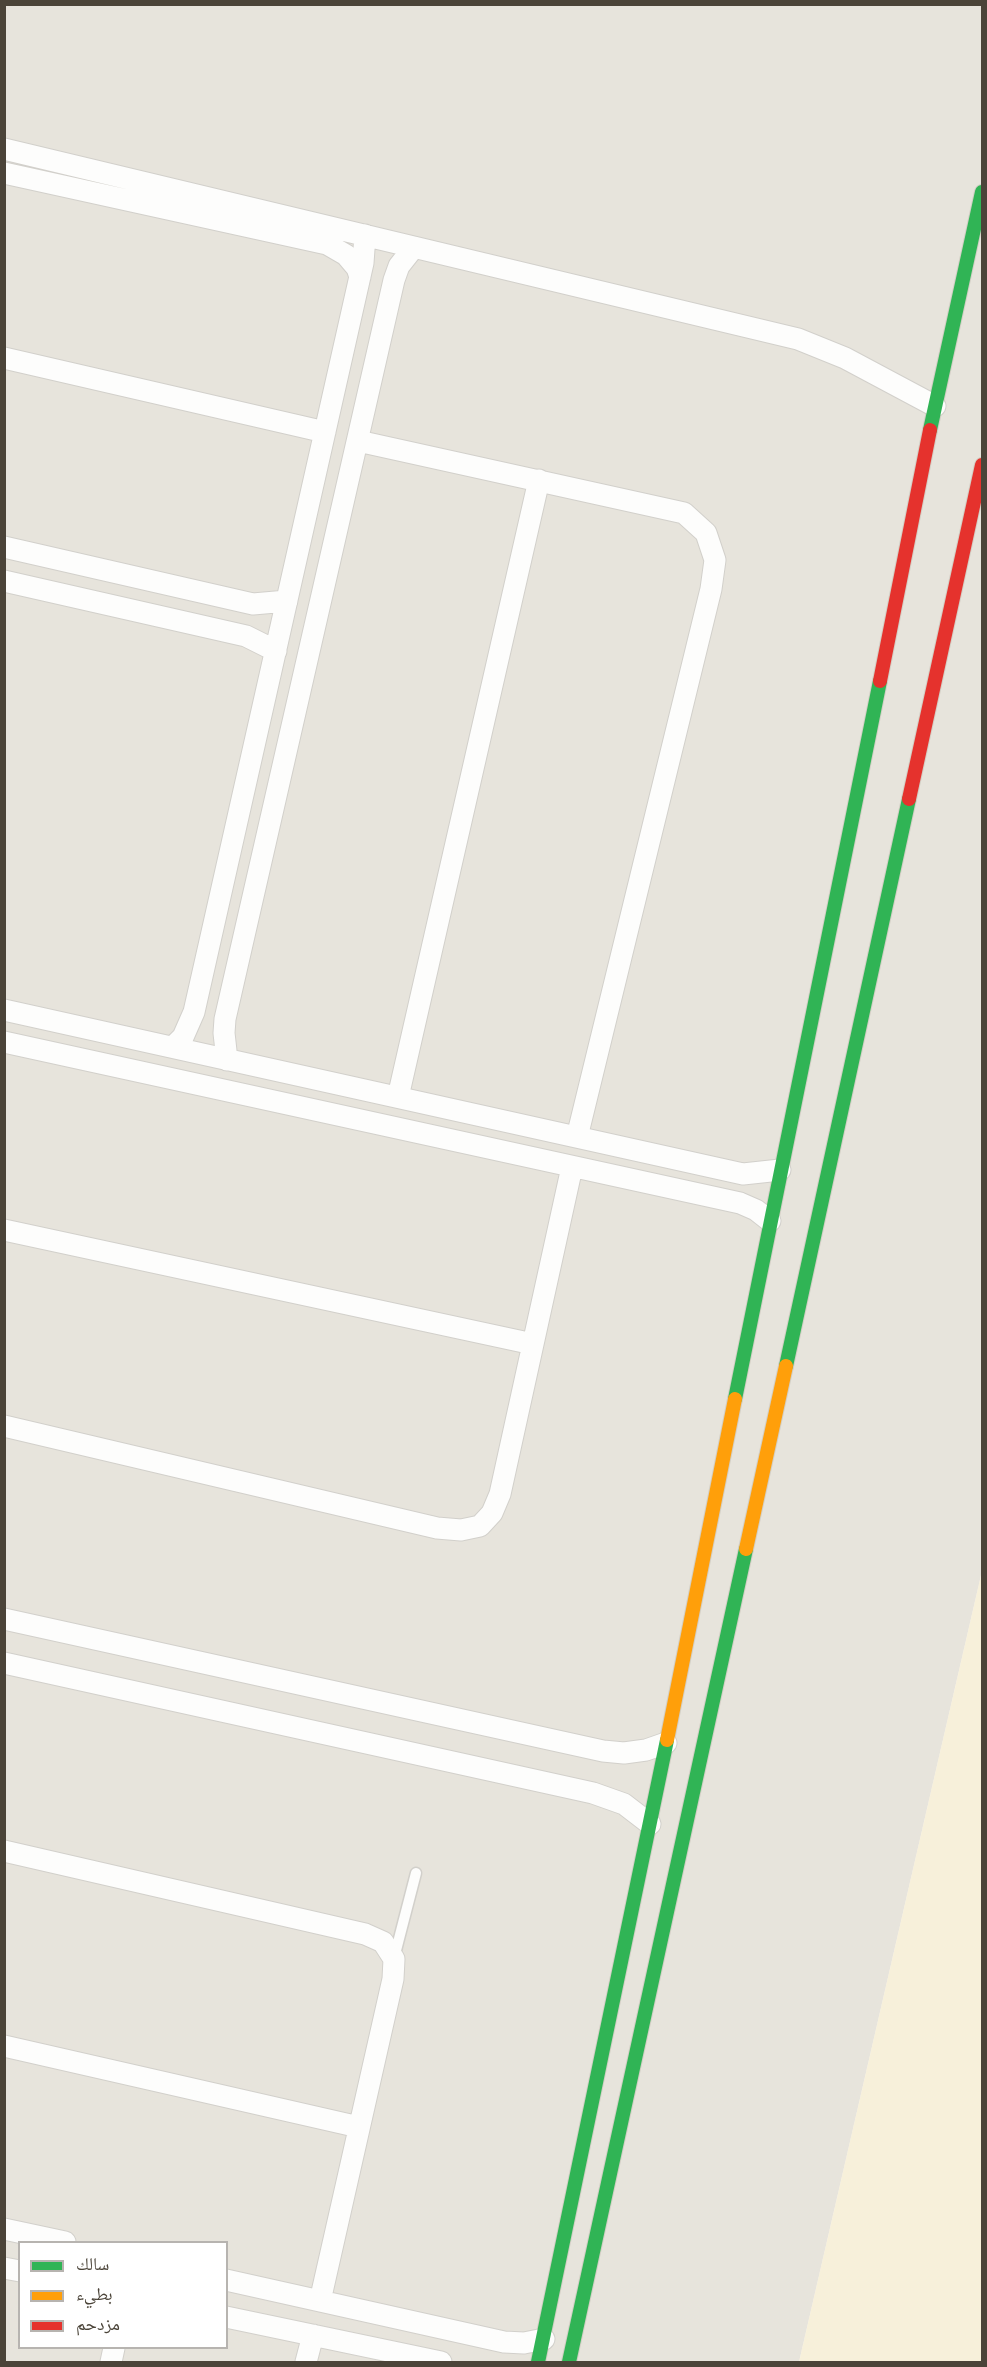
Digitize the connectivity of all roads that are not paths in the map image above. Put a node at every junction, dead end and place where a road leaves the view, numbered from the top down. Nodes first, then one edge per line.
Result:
1 (4, 149) edge
2 (4, 173) edge
3 (982, 192) edge
4 (365, 235) junction
5 (414, 247) junction
6 (360, 277) junction
7 (4, 358) edge
8 (935, 406) junction
9 (325, 432) junction
10 (358, 441) junction
11 (982, 465) edge
12 (538, 480) junction
13 (4, 547) edge
14 (4, 581) edge
15 (287, 601) junction
16 (276, 651) junction
17 (4, 1010) edge
18 (4, 1042) edge
19 (173, 1047) junction
20 (227, 1060) junction
21 (398, 1097) junction
22 (577, 1137) junction
23 (572, 1167) junction
24 (780, 1170) junction
25 (770, 1221) junction
26 (4, 1230) edge
27 (533, 1344) junction
28 (4, 1426) edge
29 (4, 1619) edge
30 (4, 1663) edge
31 (666, 1743) junction
32 (650, 1824) junction
33 (4, 1851) edge
34 (416, 1873) dead end
35 (394, 1959) junction
36 (4, 2046) edge
37 (359, 2127) junction
38 (4, 2229) edge
39 (60, 2241) edge
40 (228, 2280) edge
41 (320, 2301) junction
42 (228, 2317) edge
43 (313, 2335) junction
44 (544, 2339) junction
45 (306, 2362) edge
46 (441, 2362) edge
47 (538, 2362) edge
48 (569, 2362) edge

1 - 4 street
2 - 6 street
3 - 8 street
4 - 5 street
4 - 6 street
5 - 8 street
5 - 10 street
6 - 9 street
7 - 9 street
8 - 24 street
9 - 15 street
10 - 12 street
10 - 20 street
11 - 48 street
12 - 21 street
12 - 22 street
13 - 15 street
14 - 16 street
15 - 16 street
16 - 19 street
17 - 19 street
18 - 23 street
19 - 20 street
20 - 21 street
21 - 22 street
22 - 24 street
23 - 25 street
23 - 27 street
24 - 25 street
25 - 31 street
26 - 27 street
27 - 28 street
29 - 31 street
30 - 32 street
31 - 32 street
32 - 44 street
33 - 35 street
34 - 35 lane
35 - 37 street
36 - 37 street
37 - 41 street
38 - 39 street
40 - 41 street
41 - 44 street
42 - 43 street
43 - 45 street
43 - 46 street
44 - 47 street

